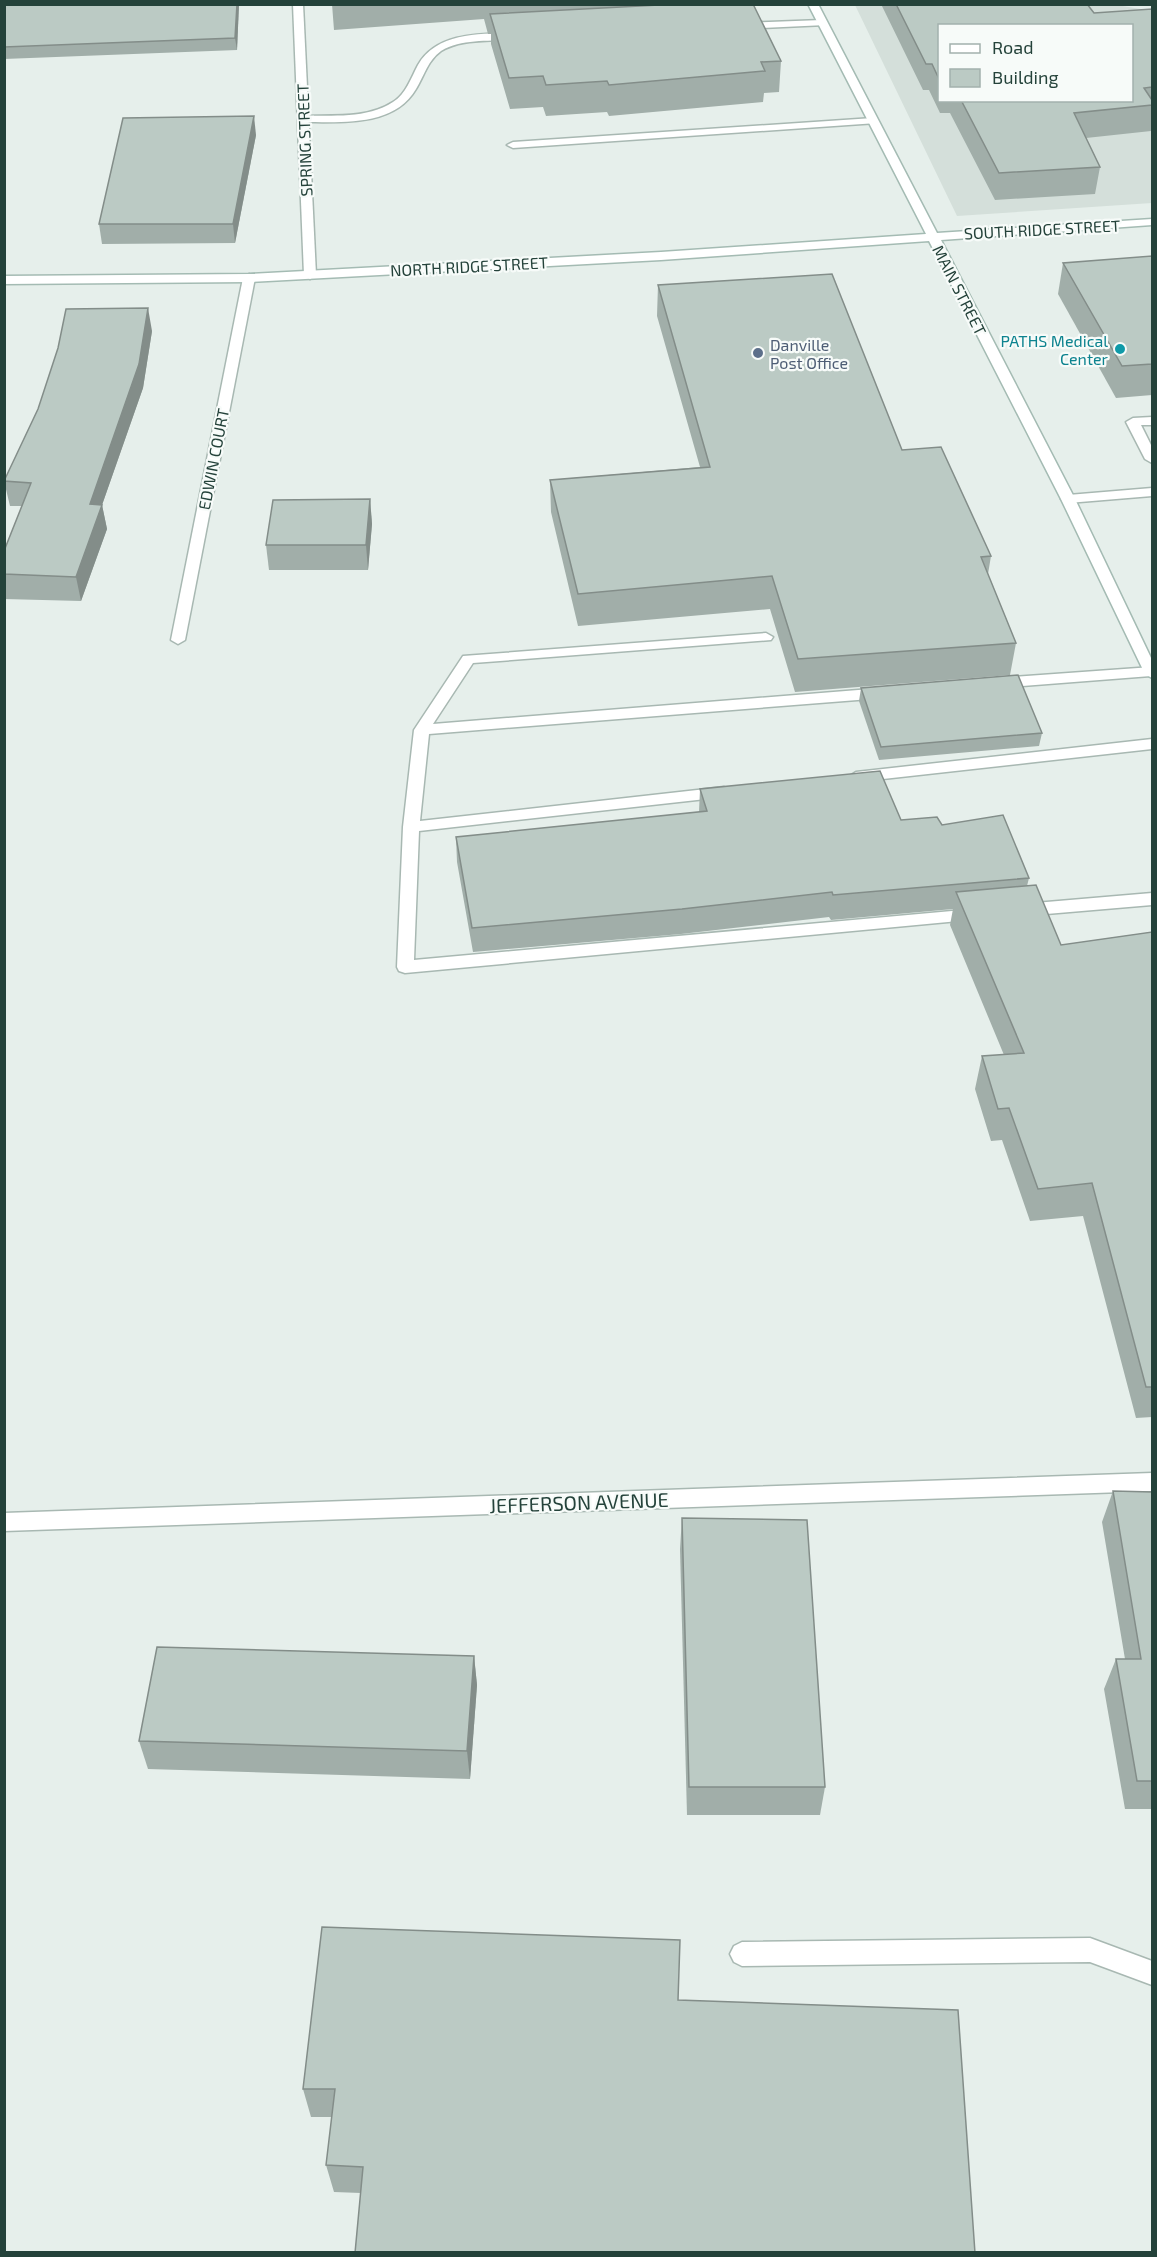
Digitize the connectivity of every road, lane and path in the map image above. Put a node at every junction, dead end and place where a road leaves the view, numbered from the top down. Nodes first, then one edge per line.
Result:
1 (298, 4) edge
2 (813, 4) edge
3 (822, 23) junction
4 (729, 27) edge
5 (520, 36) edge
6 (303, 119) junction
7 (873, 121) junction
8 (513, 145) dead end
9 (1152, 222) edge
10 (932, 235) junction
11 (310, 274) junction
12 (249, 278) junction
13 (4, 280) edge
14 (1152, 421) edge
15 (1152, 459) edge
16 (1152, 492) edge
17 (1068, 499) junction
18 (765, 637) dead end
19 (178, 640) dead end
20 (1152, 672) edge
21 (986, 684) edge
22 (904, 691) edge
23 (422, 730) junction
24 (1152, 744) edge
25 (835, 780) edge
26 (741, 790) edge
27 (411, 826) junction
28 (1152, 899) edge
29 (1010, 912) edge
30 (986, 914) edge
31 (1152, 1482) edge
32 (4, 1522) edge
33 (742, 1954) dead end
34 (1152, 1973) edge

1 - 6 street, SPRING STREET
2 - 3 street, MAIN STREET
3 - 4 street
3 - 7 street, MAIN STREET
5 - 6 street
6 - 11 street, SPRING STREET
7 - 8 street
7 - 10 street, MAIN STREET
9 - 10 street, SOUTH RIDGE STREET
10 - 11 street, NORTH RIDGE STREET
10 - 17 street, MAIN STREET
11 - 12 street, NORTH RIDGE STREET
12 - 13 street, NORTH RIDGE STREET
12 - 19 street, EDWIN COURT
14 - 15 street
16 - 17 street
17 - 20 street, MAIN STREET
18 - 23 street
20 - 21 street
22 - 23 street
23 - 27 street
24 - 25 street
26 - 27 street
27 - 30 street
28 - 29 street
31 - 32 street, JEFFERSON AVENUE
33 - 34 street

